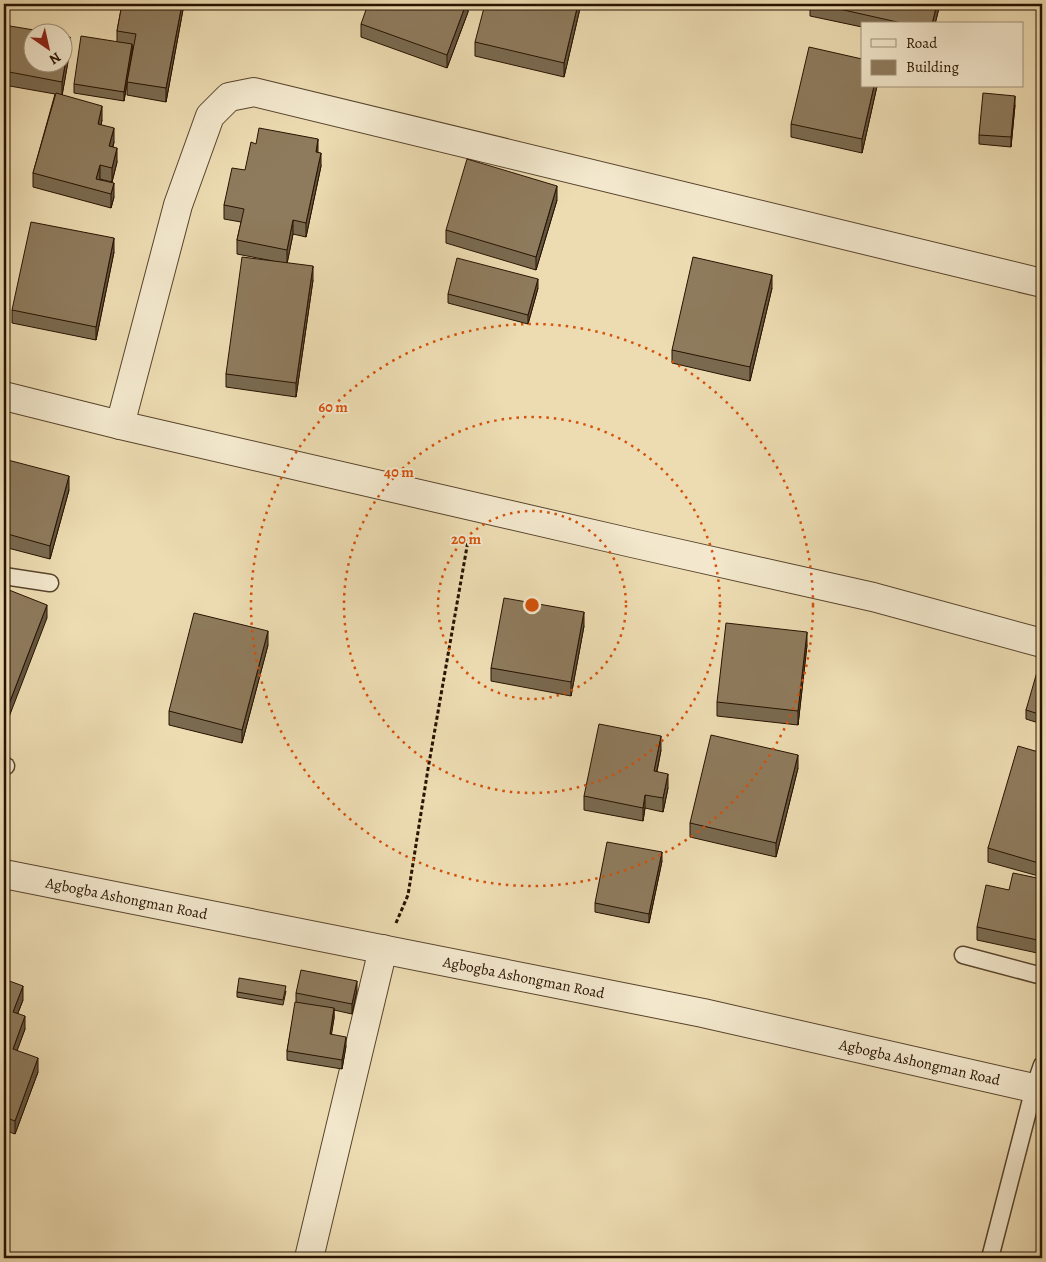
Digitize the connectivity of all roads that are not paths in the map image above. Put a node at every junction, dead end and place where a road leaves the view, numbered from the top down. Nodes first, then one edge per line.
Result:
1 (1042, 283) edge
2 (4, 396) edge
3 (120, 425) junction
4 (4, 576) edge
5 (50, 583) dead end
6 (1042, 643) edge
7 (4, 874) edge
8 (383, 949) junction
9 (963, 955) dead end
10 (1042, 976) edge
11 (1040, 1081) edge
12 (309, 1258) edge
13 (990, 1258) edge

1 - 3 street
2 - 3 street
3 - 6 street
4 - 5 lane
7 - 8 street, Agbogba Ashongman Road
8 - 11 street, Agbogba Ashongman Road
8 - 12 street
9 - 10 lane
11 - 13 lane

